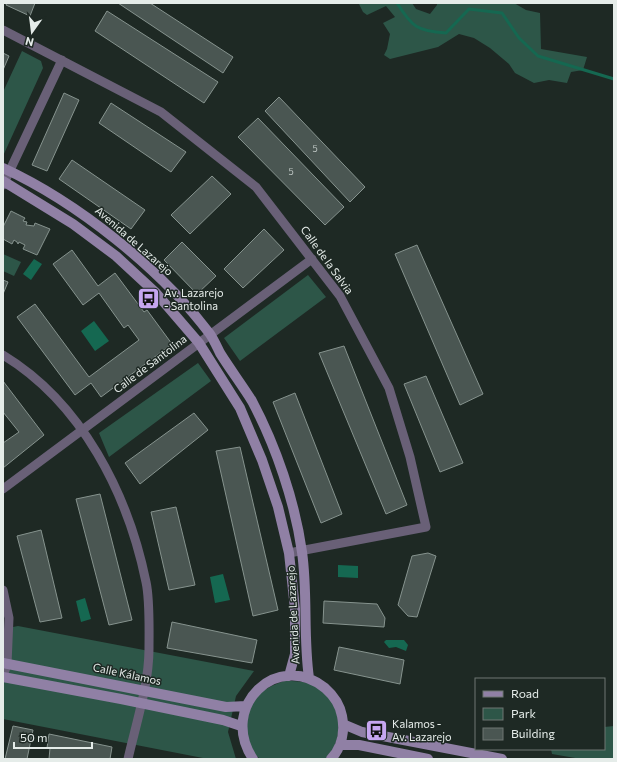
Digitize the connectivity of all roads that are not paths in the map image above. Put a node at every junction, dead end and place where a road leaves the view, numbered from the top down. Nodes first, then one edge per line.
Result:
1 (3, 30) edge
2 (62, 60) junction
3 (6, 170) edge
4 (4, 183) edge
5 (312, 259) junction
6 (211, 334) junction
7 (200, 343) junction
8 (3, 354) edge
9 (82, 430) junction
10 (3, 489) edge
11 (302, 551) junction
12 (289, 553) junction
13 (3, 590) edge
14 (5, 663) edge
15 (289, 676) junction
16 (3, 677) edge
17 (309, 678) junction
18 (143, 690) junction
19 (140, 703) junction
20 (246, 706) junction
21 (343, 724) junction
22 (241, 726) junction
23 (340, 746) junction
24 (128, 759) edge
25 (253, 759) edge
26 (331, 759) edge
27 (428, 759) edge
28 (502, 759) edge

1 - 2 street, Calle de la Salvia
2 - 3 street
2 - 5 street, Calle de la Salvia
3 - 4 street
3 - 6 street, Avenida de Lazarejo
4 - 7 street, Avenida de Lazarejo
5 - 6 street, Calle de Santolina
5 - 11 street, Calle de la Salvia
6 - 7 street, Calle de Santolina
6 - 11 street, Avenida de Lazarejo
7 - 9 street, Calle de Santolina
7 - 12 street, Avenida de Lazarejo
8 - 9 street
9 - 10 street, Calle de Santolina
9 - 18 street
11 - 12 street, Calle de la Salvia
11 - 17 street, Avenida de Lazarejo
12 - 15 street, Avenida de Lazarejo
13 - 14 street
14 - 16 street
14 - 18 street, Calle Kálamos
15 - 17 street
15 - 20 street
16 - 19 street
17 - 21 street
18 - 19 street
18 - 20 street, Calle Kálamos
19 - 22 street
19 - 24 street
20 - 22 street
21 - 23 street
21 - 28 street
22 - 25 street
23 - 26 street
23 - 27 street

